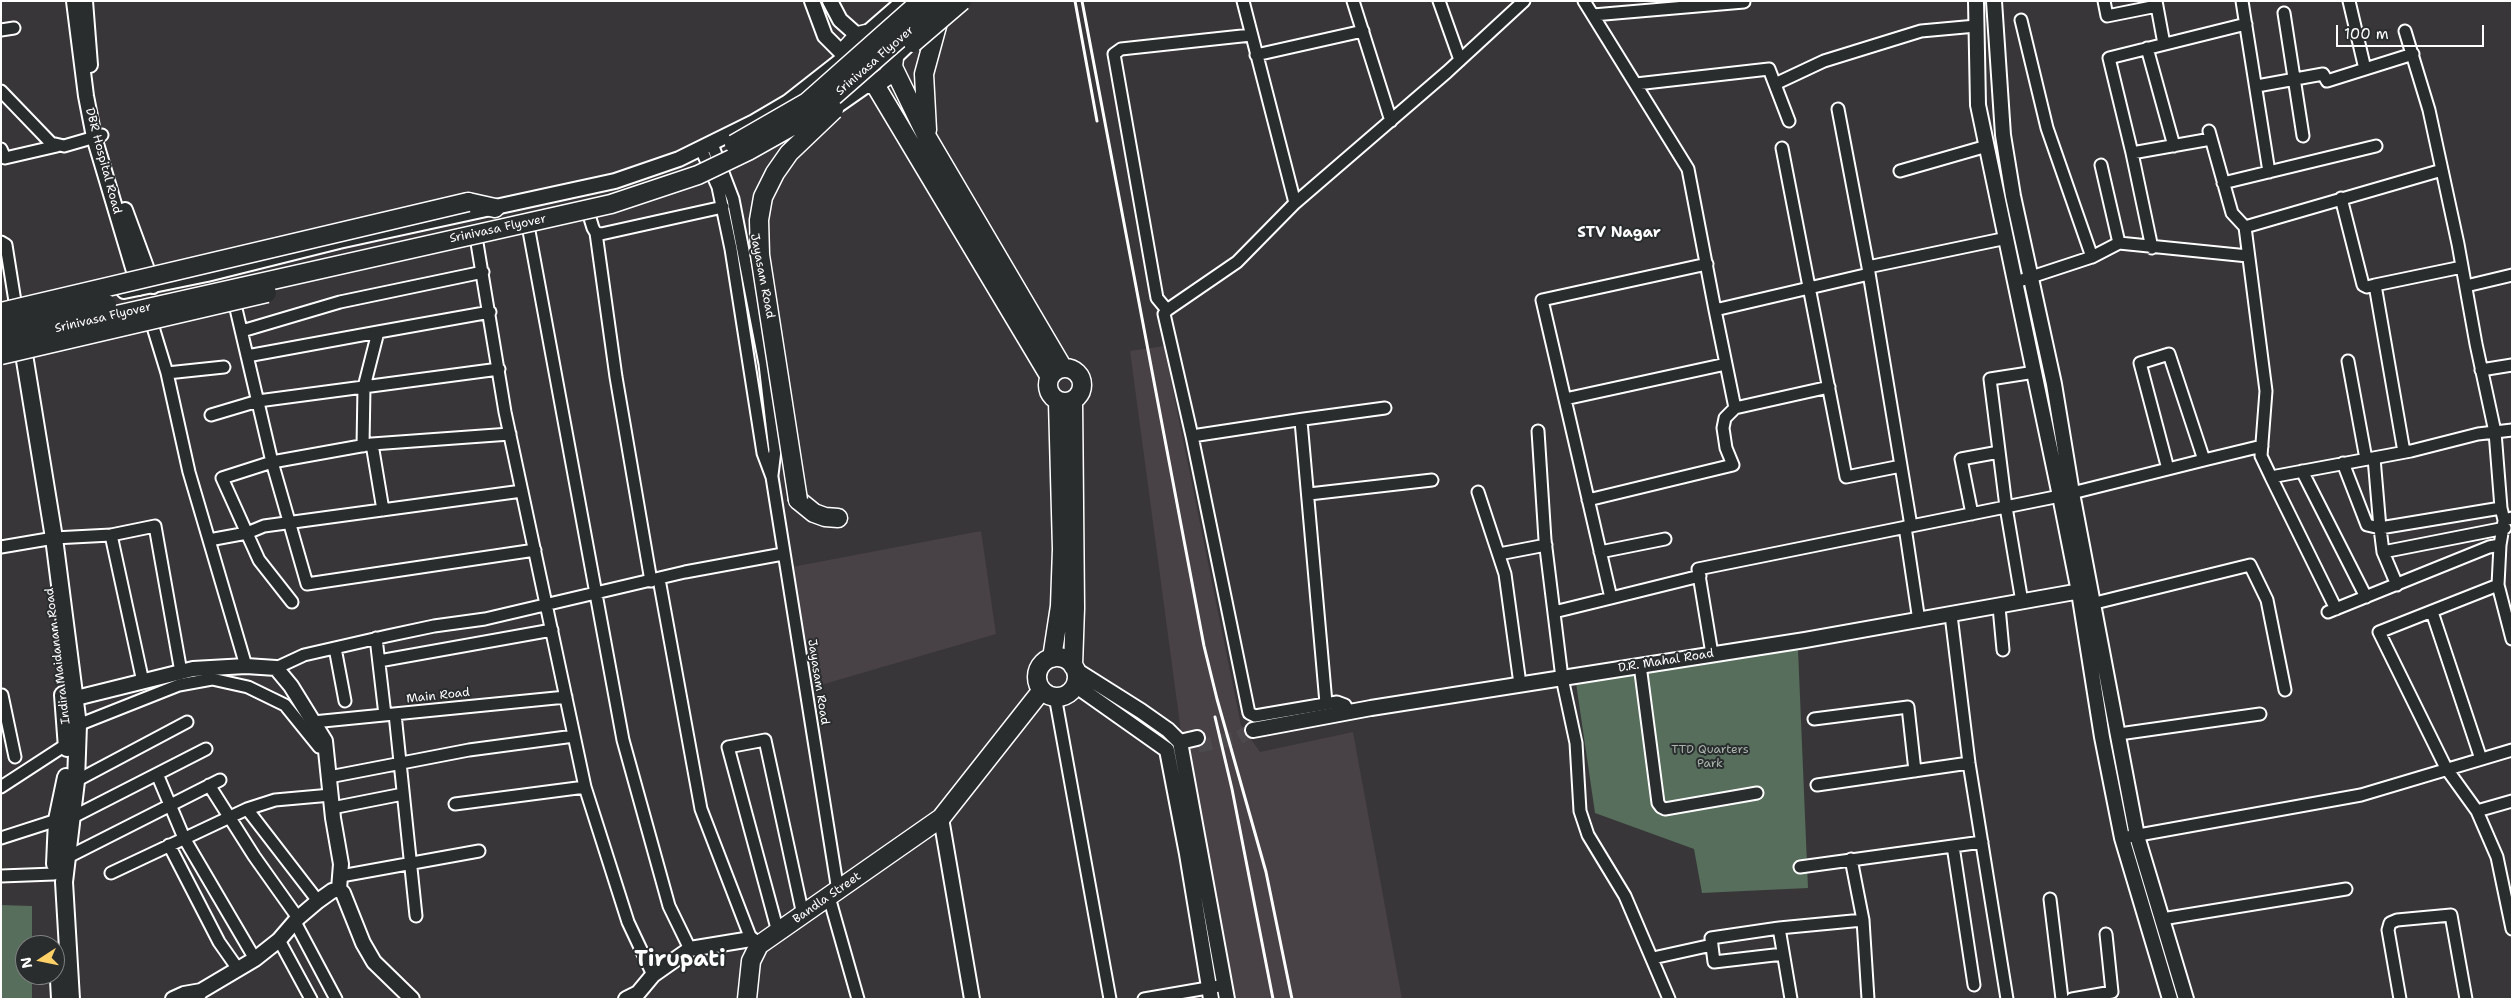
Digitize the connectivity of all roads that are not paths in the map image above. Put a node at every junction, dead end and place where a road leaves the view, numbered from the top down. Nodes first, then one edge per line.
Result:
1 (74, 1) edge
2 (85, 1) edge
3 (812, 1) edge
4 (830, 1) edge
5 (904, 1) edge
6 (921, 1) edge
7 (955, 1) edge
8 (962, 1) edge
9 (1243, 1) edge
10 (1353, 1) edge
11 (1439, 1) edge
12 (1524, 1) edge
13 (1584, 1) edge
14 (1976, 1) edge
15 (1994, 1) edge
16 (2104, 1) edge
17 (2242, 1) edge
18 (2349, 1) edge
19 (1744, 2) edge
20 (2156, 3) edge
21 (1692, 4) edge
22 (941, 8) edge
23 (2284, 13) dead end
24 (1593, 15) junction
25 (2021, 20) dead end
26 (2246, 24) junction
27 (1976, 26) junction
28 (14, 28) dead end
29 (1, 30) edge
30 (1363, 31) junction
31 (2405, 32) dead end
32 (1250, 34) junction
33 (862, 35) junction
34 (2164, 44) junction
35 (2147, 48) junction
36 (2413, 54) junction
37 (1256, 55) junction
38 (844, 57) junction
39 (1460, 60) junction
40 (893, 62) junction
41 (2365, 69) junction
42 (2294, 79) junction
43 (871, 83) junction
44 (1636, 84) junction
45 (1775, 84) junction
46 (2257, 86) junction
47 (1, 91) edge
48 (1838, 109) dead end
49 (1789, 120) dead end
50 (1391, 121) junction
51 (98, 136) junction
52 (2303, 136) dead end
53 (927, 138) junction
54 (57, 146) junction
55 (1987, 146) junction
56 (2174, 146) junction
57 (2376, 146) dead end
58 (706, 147) junction
59 (1782, 148) dead end
60 (2132, 153) junction
61 (3, 155) edge
62 (2101, 165) dead end
63 (1900, 170) dead end
64 (2442, 170) junction
65 (718, 172) junction
66 (2269, 172) junction
67 (2223, 183) junction
68 (2341, 198) junction
69 (1295, 204) junction
70 (723, 207) junction
71 (495, 208) junction
72 (581, 218) junction
73 (2245, 227) junction
74 (529, 231) junction
75 (596, 233) junction
76 (2007, 238) junction
77 (1, 242) edge
78 (477, 243) junction
79 (2119, 243) junction
80 (2152, 248) junction
81 (2248, 256) junction
82 (2092, 258) junction
83 (1707, 264) junction
84 (2462, 267) junction
85 (1869, 270) junction
86 (483, 272) junction
87 (2512, 275) edge
88 (2032, 278) junction
89 (2016, 282) junction
90 (2375, 285) junction
91 (2466, 286) junction
92 (146, 287) junction
93 (1810, 289) junction
94 (232, 292) junction
95 (1167, 310) junction
96 (1716, 310) junction
97 (490, 312) junction
98 (149, 313) junction
99 (6, 317) edge
100 (242, 331) junction
101 (378, 332) junction
102 (8, 346) edge
103 (247, 356) junction
104 (2348, 361) dead end
105 (1726, 364) junction
106 (2512, 365) edge
107 (224, 367) dead end
108 (499, 369) junction
109 (2481, 370) junction
110 (2035, 372) junction
111 (167, 373) junction
112 (1056, 373) junction
113 (364, 387) junction
114 (1829, 387) junction
115 (1565, 399) junction
116 (258, 401) junction
117 (1065, 402) junction
118 (1385, 408) dead end
119 (1735, 408) junction
120 (211, 415) dead end
121 (1304, 419) junction
122 (2512, 430) edge
123 (1538, 431) dead end
124 (2495, 432) junction
125 (510, 434) junction
126 (1192, 436) junction
127 (367, 445) junction
128 (2262, 446) junction
129 (1999, 452) junction
130 (2404, 452) junction
131 (2370, 458) junction
132 (2204, 460) junction
133 (272, 462) junction
134 (2343, 463) junction
135 (1901, 466) junction
136 (2168, 469) junction
137 (2302, 471) junction
138 (772, 477) junction
139 (2271, 478) junction
140 (1432, 480) dead end
141 (522, 491) junction
142 (1478, 492) dead end
143 (1309, 494) junction
144 (2066, 495) junction
145 (1588, 500) junction
146 (2006, 507) junction
147 (2501, 508) junction
148 (383, 510) junction
149 (1972, 514) junction
150 (838, 518) dead end
151 (289, 522) junction
152 (2507, 522) edge
153 (1908, 527) junction
154 (2380, 528) junction
155 (247, 533) junction
156 (111, 535) junction
157 (49, 539) junction
158 (209, 540) junction
159 (1665, 540) dead end
160 (1546, 545) junction
161 (2500, 545) junction
162 (1, 547) edge
163 (535, 550) junction
164 (1600, 552) junction
165 (2383, 552) junction
166 (783, 554) junction
167 (1498, 554) junction
168 (1700, 576) junction
169 (655, 580) junction
170 (2397, 585) junction
171 (2498, 585) junction
172 (2085, 590) junction
173 (596, 592) junction
174 (2366, 597) junction
175 (1611, 598) junction
176 (292, 602) dead end
177 (2022, 602) junction
178 (547, 604) junction
179 (2088, 605) junction
180 (1999, 607) junction
181 (1554, 612) junction
182 (2432, 612) junction
183 (1951, 615) junction
184 (1919, 621) junction
185 (552, 630) junction
186 (376, 638) junction
187 (2512, 639) edge
188 (335, 648) junction
189 (2003, 650) dead end
190 (1712, 654) junction
191 (1052, 658) junction
192 (379, 661) junction
193 (246, 666) junction
194 (1640, 666) junction
195 (276, 668) junction
196 (181, 672) junction
197 (1075, 674) junction
198 (1562, 678) junction
199 (143, 682) junction
200 (1520, 684) junction
201 (2285, 690) dead end
202 (1049, 693) junction
203 (1, 694) edge
204 (566, 697) junction
205 (69, 700) junction
206 (345, 701) dead end
207 (1326, 703) junction
208 (1349, 712) junction
209 (2260, 714) dead end
210 (390, 715) junction
211 (1814, 719) dead end
212 (187, 722) dead end
213 (313, 722) junction
214 (78, 725) junction
215 (1253, 730) tunnel mouth
216 (2119, 734) junction
217 (574, 736) junction
218 (1197, 742) tunnel mouth
219 (68, 744) junction
220 (1181, 746) junction
221 (319, 747) dead end
222 (206, 750) dead end
223 (2512, 750) edge
224 (15, 757) dead end
225 (2480, 758) junction
226 (401, 763) junction
227 (1969, 763) junction
228 (2446, 768) junction
229 (1915, 771) junction
230 (157, 774) junction
231 (329, 777) junction
232 (76, 780) junction
233 (1817, 785) dead end
234 (1, 787) edge
235 (585, 787) junction
236 (1757, 793) dead end
237 (403, 794) junction
238 (332, 801) junction
239 (2512, 801) edge
240 (455, 804) dead end
241 (170, 806) junction
242 (247, 809) junction
243 (2477, 811) junction
244 (229, 816) junction
245 (941, 818) junction
246 (64, 819) junction
247 (2137, 836) junction
248 (1, 838) edge
249 (184, 838) junction
250 (2122, 838) junction
251 (1982, 842) junction
252 (169, 845) junction
253 (1953, 846) junction
254 (479, 851) dead end
255 (66, 858) junction
256 (1851, 860) junction
257 (411, 863) junction
258 (1800, 866) dead end
259 (111, 873) dead end
260 (54, 874) junction
261 (1, 876) edge
262 (340, 882) junction
263 (2346, 889) dead end
264 (833, 894) junction
265 (2050, 900) dead end
266 (318, 901) junction
267 (803, 915) junction
268 (416, 916) dead end
269 (2162, 919) junction
270 (297, 920) junction
271 (1863, 920) junction
272 (1779, 928) junction
273 (2512, 929) edge
274 (778, 932) junction
275 (2106, 934) dead end
276 (279, 940) junction
277 (755, 942) junction
278 (1712, 945) junction
279 (690, 949) junction
280 (1783, 954) junction
281 (1653, 958) junction
282 (255, 959) junction
283 (238, 969) junction
284 (653, 975) junction
285 (1974, 985) dead end
286 (1226, 992) edge
287 (1210, 993) edge
288 (188, 996) edge
289 (634, 997) edge
290 (60, 999) edge
291 (71, 999) edge
292 (311, 999) edge
293 (336, 999) edge
294 (412, 999) edge
295 (747, 999) edge
296 (858, 999) edge
297 (972, 999) edge
298 (1110, 999) edge
299 (1144, 999) edge
300 (1669, 999) edge
301 (1791, 999) edge
302 (1868, 999) edge
303 (2007, 999) edge
304 (2062, 999) edge
305 (2072, 999) edge
306 (2170, 999) edge
307 (2186, 999) edge
308 (2400, 999) edge
309 (2466, 999) edge

1 - 51 street, DBR Hospital Road
2 - 51 street, DBR Hospital Road
3 - 38 street
4 - 33 street
5 - 33 street
6 - 99 main road, Srinivasa Flyover, bridge
7 - 22 street
8 - 150 main road, bridge
9 - 32 street
10 - 30 street
11 - 39 street
12 - 39 street
13 - 24 street
14 - 27 street
15 - 88 street
16 - 20 street
17 - 26 street
18 - 41 street
19 - 21 street
20 - 34 street
21 - 24 street
22 - 40 street
22 - 53 main road
22 - 102 main road, Srinivasa Flyover, bridge
23 - 42 street
24 - 44 street
25 - 82 street
26 - 34 street
26 - 46 street
27 - 45 street
27 - 55 street
28 - 29 street
30 - 37 street
30 - 50 street
31 - 36 street
32 - 37 street
32 - 95 street
33 - 38 main road
33 - 40 main road
34 - 35 street
35 - 56 street
35 - 60 street
36 - 41 street
36 - 64 street
37 - 69 street
38 - 43 main road
38 - 58 street
39 - 50 street
40 - 43 main road
40 - 53 main road
41 - 42 street
42 - 46 street
42 - 52 street
43 - 65 street
43 - 112 main road
44 - 45 street
44 - 83 street
45 - 49 street
46 - 66 street
47 - 54 street
48 - 85 street
50 - 69 street
51 - 54 street
51 - 92 street, DBR Hospital Road
53 - 112 main road
54 - 61 street
55 - 63 street
55 - 76 street
56 - 60 street
56 - 67 street
57 - 66 street
58 - 65 street, Jayasam Road
58 - 71 street
59 - 93 street
60 - 80 street
62 - 79 street
64 - 68 street
64 - 84 street
65 - 70 street, Jayasam Road
65 - 72 street
65 - 138 street, Jayasam Road
66 - 67 street
67 - 73 street
68 - 73 street
68 - 90 street
69 - 95 street
70 - 75 street
70 - 138 street, Jayasam Road
71 - 92 street
71 - 99 main road, bridge
72 - 74 main road
72 - 75 street
72 - 94 street
73 - 81 street
74 - 78 main road
74 - 173 street
75 - 169 street
76 - 85 street
76 - 89 street
77 - 99 street
78 - 86 street
78 - 102 main road, bridge
79 - 80 street
79 - 82 street
80 - 81 street
81 - 128 street
82 - 88 street
83 - 96 street
83 - 115 street
84 - 90 street
84 - 91 street
85 - 93 street
85 - 135 street
86 - 97 street
86 - 100 street
87 - 91 street
88 - 89 street
88 - 144 street
89 - 110 street
90 - 130 street
91 - 109 street
92 - 99 street
93 - 96 street
93 - 114 street
94 - 98 street
94 - 100 street
95 - 126 street
96 - 105 street
97 - 101 street
97 - 108 street
98 - 102 street
98 - 111 street
99 - 102 main road, Indira Maidanam Road
100 - 103 street
101 - 103 street
101 - 113 street
102 - 157 main road, Indira Maidanam Road
103 - 116 street
104 - 131 street
105 - 115 street
105 - 119 street
106 - 109 street
107 - 111 street
108 - 113 street
108 - 125 street
109 - 124 street
110 - 129 street
110 - 144 street
111 - 158 street
112 - 117 main road
112 - 117 main road
113 - 116 street
113 - 127 street
114 - 119 street
114 - 135 street
115 - 145 street
116 - 120 street
116 - 133 street
117 - 191 main road
117 - 197 main road
118 - 121 street
119 - 145 street
121 - 126 street
121 - 143 street
122 - 124 street
123 - 160 street
124 - 130 street
124 - 147 street
125 - 127 street
125 - 141 street
126 - 207 street
127 - 133 street
127 - 148 street
128 - 132 street
128 - 139 street
129 - 146 street
129 - 149 street
130 - 131 street
131 - 134 street
131 - 154 street
132 - 136 street
132 - 136 street
133 - 151 street
133 - 155 street
134 - 137 street
134 - 154 street
135 - 153 street
136 - 144 street
137 - 139 street
137 - 174 street
138 - 166 street, Jayasam Road
139 - 174 street
140 - 143 street
141 - 148 street
141 - 163 street
142 - 167 street
143 - 207 street
144 - 146 street
144 - 172 street
145 - 164 street
146 - 149 street
146 - 177 street
147 - 152 street
147 - 154 street
148 - 151 street
149 - 153 street
151 - 155 street
151 - 163 street
152 - 161 street
152 - 165 street
153 - 168 street
153 - 184 street
154 - 165 street
155 - 158 street
155 - 176 street
156 - 157 street
156 - 196 street
156 - 199 street
157 - 162 street
157 - 205 main road, Indira Maidanam Road
158 - 193 street
159 - 164 street
160 - 167 street
160 - 181 street
161 - 170 street
161 - 171 street
163 - 178 street
164 - 175 street
165 - 170 street
166 - 169 street
166 - 264 street, Jayasam Road
167 - 200 street
168 - 175 street
168 - 190 street
169 - 173 street
169 - 277 street
170 - 174 street
171 - 182 street
171 - 187 street
172 - 177 street, D.R. Mahal Road
172 - 179 street
173 - 178 street
173 - 279 street
175 - 181 street
177 - 180 street, D.R. Mahal Road
178 - 185 street
178 - 186 street
179 - 201 street
179 - 216 street
179 - 250 street
180 - 183 street, D.R. Mahal Road
180 - 189 street
181 - 198 street
182 - 225 street
182 - 228 street
183 - 184 street, D.R. Mahal Road
183 - 227 street
184 - 190 street, D.R. Mahal Road
185 - 192 street
185 - 204 street
186 - 188 street
186 - 192 street
188 - 195 street
188 - 206 street
190 - 194 street, D.R. Mahal Road
191 - 197 main road
191 - 202 main road
192 - 210 street
193 - 195 street
193 - 196 street
194 - 198 street, D.R. Mahal Road
194 - 236 street
195 - 213 street
196 - 199 street
197 - 202 main road
197 - 220 street
197 - 287 street
198 - 200 street, D.R. Mahal Road
198 - 281 street
199 - 205 street
200 - 208 street, D.R. Mahal Road
202 - 245 main road, Bandla Street
202 - 298 street
203 - 224 street
204 - 210 street, Main Road
204 - 217 street
205 - 214 main road
205 - 219 main road, Indira Maidanam Road
207 - 208 street
208 - 215 street, D.R. Mahal Road
209 - 216 street
210 - 213 street, Main Road
210 - 226 street
211 - 229 street
212 - 232 street
213 - 231 street
214 - 221 street
214 - 232 main road
216 - 247 street
217 - 226 street
217 - 235 street
218 - 220 street
219 - 234 street
219 - 246 main road, Indira Maidanam Road
220 - 286 street
222 - 230 street
223 - 225 street
225 - 228 street
226 - 231 street
226 - 237 street
227 - 229 street
227 - 251 street
228 - 243 street
228 - 247 street
229 - 233 street
230 - 241 street
230 - 246 street
231 - 238 street
232 - 246 main road
235 - 240 street
235 - 284 street
237 - 238 street
237 - 257 street
238 - 242 street
238 - 262 street
239 - 243 street
241 - 244 street
241 - 249 street
241 - 255 street
242 - 244 street
242 - 266 street
243 - 273 street
244 - 249 street
244 - 270 street
245 - 264 main road, Bandla Street
245 - 297 street
246 - 248 street
246 - 255 main road
246 - 260 main road, Indira Maidanam Road
247 - 250 street
247 - 269 street
249 - 252 street
249 - 282 street
250 - 306 street
251 - 253 street
251 - 303 street
252 - 259 street
252 - 283 street
253 - 256 street
253 - 285 street
254 - 257 street
255 - 291 main road
256 - 258 street
256 - 271 street
257 - 262 street
257 - 268 street
260 - 261 street
260 - 290 main road, Indira Maidanam Road
262 - 266 street
262 - 294 street
263 - 269 street
264 - 267 main road, Bandla Street
264 - 296 street, Jayasam Road
265 - 304 street
266 - 270 street
267 - 274 main road, Bandla Street
267 - 274 street
269 - 307 street
270 - 276 street
270 - 293 street
271 - 272 street
271 - 302 street
272 - 278 street
272 - 280 street
274 - 277 main road, Bandla Street
275 - 305 street
276 - 282 street
276 - 292 street
277 - 279 street
277 - 295 main road
278 - 280 street
278 - 281 street
279 - 284 street
280 - 301 street
281 - 300 street
282 - 283 street
283 - 288 street
284 - 289 street
286 - 287 street
287 - 299 street
308 - 309 street

